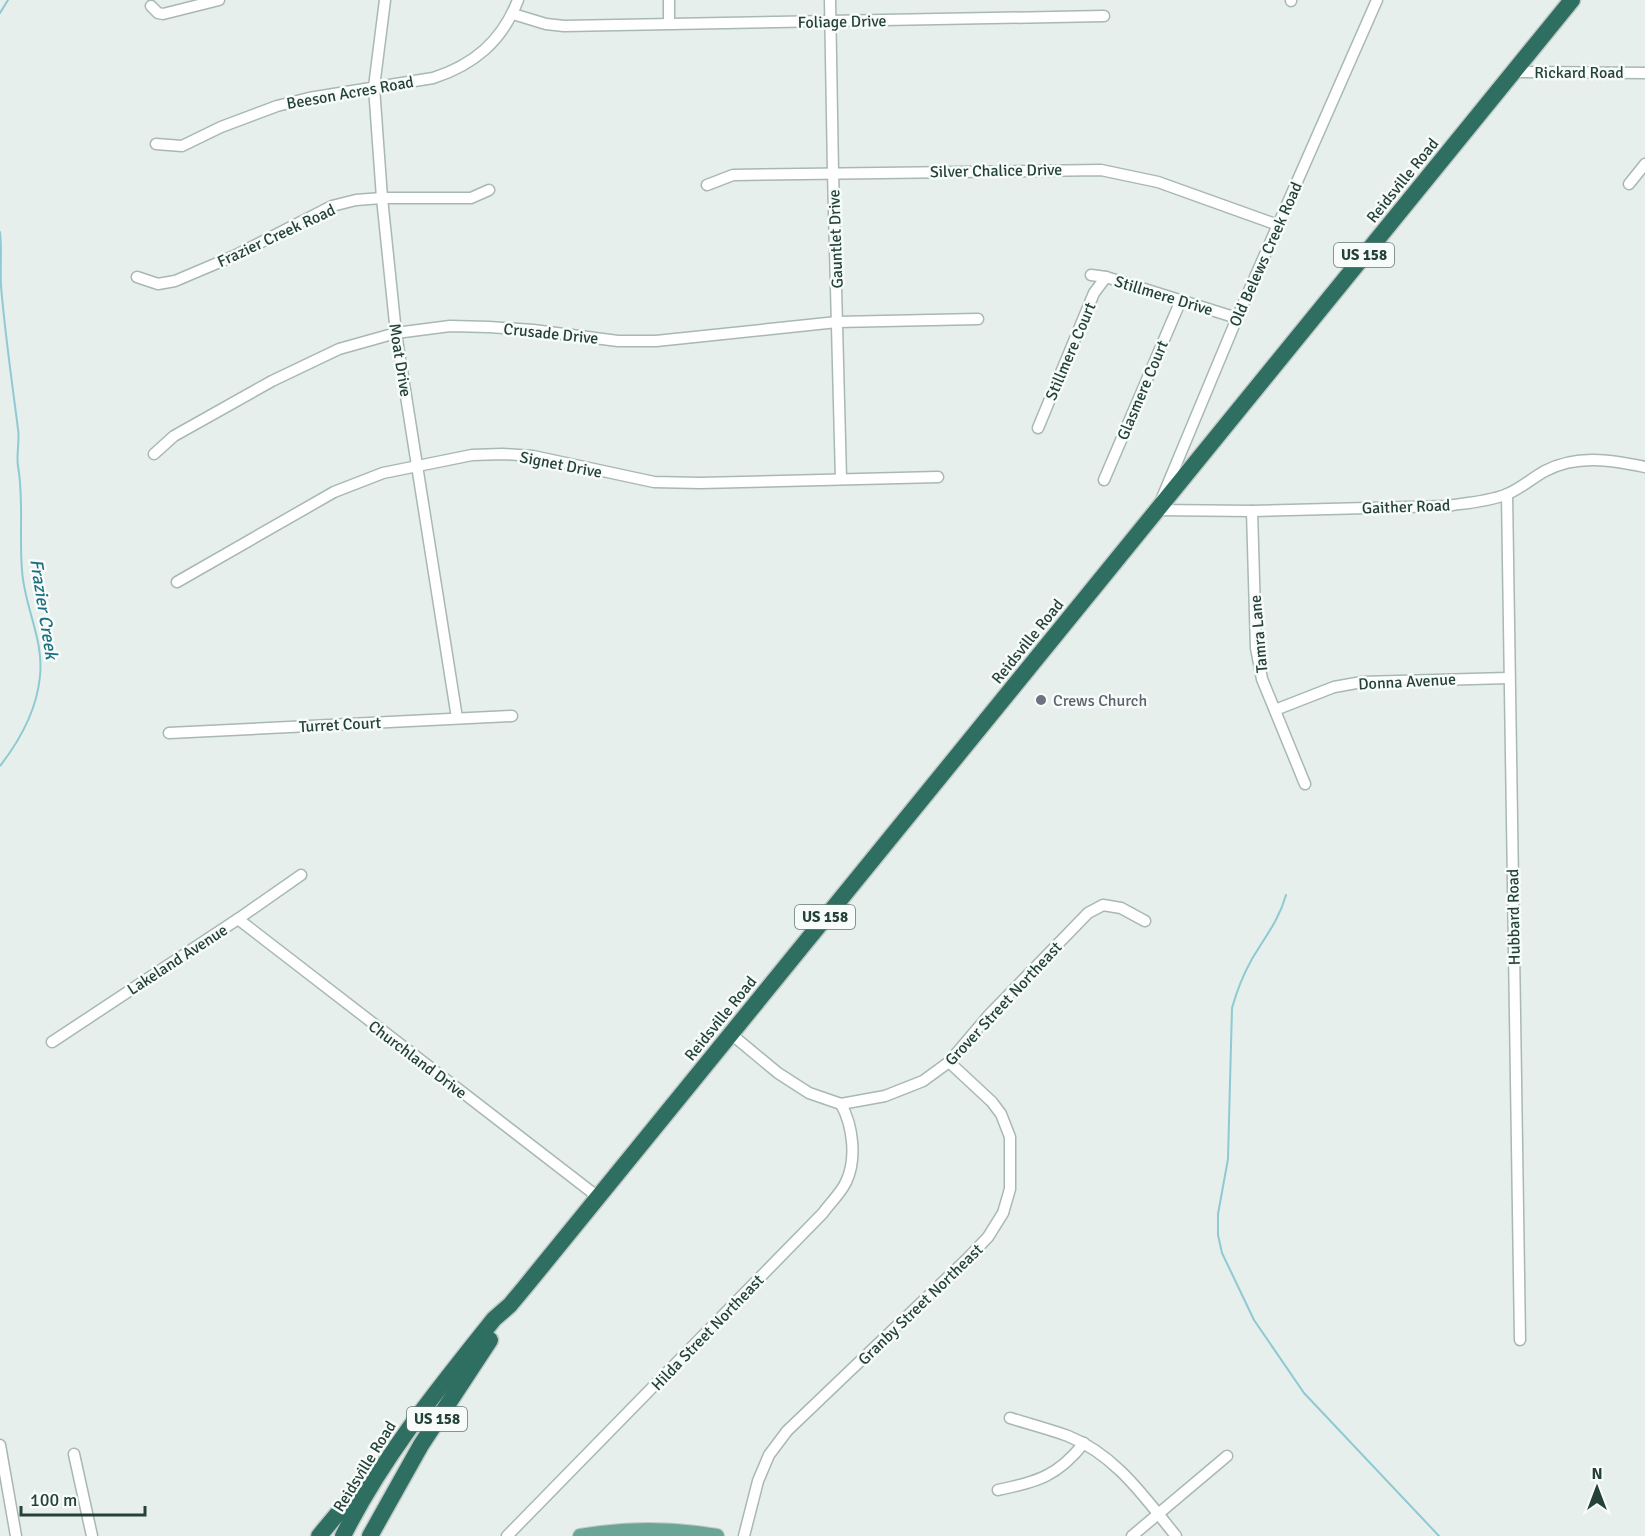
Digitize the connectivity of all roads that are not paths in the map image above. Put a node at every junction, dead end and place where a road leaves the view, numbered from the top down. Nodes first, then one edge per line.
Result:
1 (219, 0) edge
2 (384, 0) edge
3 (518, 0) edge
4 (669, 0) edge
5 (830, 0) edge
6 (1377, 0) edge
7 (1572, 0) edge
8 (151, 6) dead end
9 (513, 14) junction
10 (1104, 16) dead end
11 (831, 22) junction
12 (669, 23) junction
13 (1514, 72) junction
14 (1645, 73) edge
15 (374, 87) junction
16 (156, 144) dead end
17 (1645, 164) edge
18 (833, 172) junction
19 (1629, 184) dead end
20 (707, 185) dead end
21 (489, 190) dead end
22 (382, 198) junction
23 (1278, 225) junction
24 (1091, 275) dead end
25 (137, 277) dead end
26 (1106, 277) junction
27 (1180, 300) junction
28 (1237, 318) junction
29 (978, 319) dead end
30 (837, 322) junction
31 (396, 333) junction
32 (1038, 428) dead end
33 (154, 454) dead end
34 (418, 466) junction
35 (1645, 467) edge
36 (938, 477) dead end
37 (841, 478) junction
38 (1104, 480) dead end
39 (1507, 494) junction
40 (1157, 510) junction
41 (1252, 511) junction
42 (177, 582) dead end
43 (1508, 678) junction
44 (1275, 710) junction
45 (512, 716) dead end
46 (457, 718) junction
47 (169, 733) dead end
48 (1305, 784) dead end
49 (301, 875) dead end
50 (238, 919) junction
51 (1145, 921) dead end
52 (731, 1034) junction
53 (52, 1042) dead end
54 (949, 1062) junction
55 (841, 1104) junction
56 (598, 1197) junction
57 (510, 1305) junction
58 (1520, 1340) dead end
59 (1010, 1419) dead end
60 (1084, 1443) junction
61 (0, 1445) edge
62 (74, 1454) dead end
63 (389, 1455) junction
64 (1227, 1456) dead end
65 (998, 1490) dead end
66 (1158, 1514) junction
67 (632, 1533) edge
68 (371, 1535) edge
69 (16, 1536) edge
70 (92, 1536) edge
71 (319, 1536) edge
72 (343, 1536) edge
73 (507, 1536) edge
74 (580, 1536) edge
75 (717, 1536) edge
76 (744, 1536) edge
77 (1132, 1536) edge
78 (1176, 1536) edge

1 - 8 street
2 - 15 street, Moat Drive
3 - 9 street, Beeson Acres Road
4 - 12 street
5 - 11 street, Gauntlet Drive
6 - 23 street, Old Belews Creek Road
7 - 13 highway, Reidsville Road / US 158
9 - 12 street, Foliage Drive
9 - 15 street, Beeson Acres Road
10 - 11 street, Foliage Drive
11 - 12 street, Foliage Drive
11 - 18 street, Gauntlet Drive
13 - 14 street, Rickard Road
13 - 40 highway, Reidsville Road / US 158
15 - 16 street, Beeson Acres Road
15 - 22 street, Moat Drive
17 - 19 street
18 - 20 street, Silver Chalice Drive
18 - 23 street, Silver Chalice Drive
18 - 30 street, Gauntlet Drive
21 - 22 street, Frazier Creek Road
22 - 25 street, Frazier Creek Road
22 - 31 street, Moat Drive
23 - 28 street, Old Belews Creek Road
24 - 26 street, Stillmere Drive
26 - 27 street, Stillmere Drive
26 - 32 street, Stillmere Court
27 - 28 street, Stillmere Drive
27 - 38 street, Glasmere Court
28 - 40 street, Old Belews Creek Road
29 - 30 street, Crusade Drive
30 - 31 street, Crusade Drive
30 - 37 street, Gauntlet Drive
31 - 33 street, Crusade Drive
31 - 34 street, Moat Drive
34 - 37 street, Signet Drive
34 - 42 street, Signet Drive
34 - 46 street, Moat Drive
35 - 39 street, Gaither Road
36 - 37 street, Signet Drive
39 - 41 street, Gaither Road
39 - 43 street, Hubbard Road
40 - 41 street, Gaither Road
40 - 52 highway, Reidsville Road / US 158
41 - 44 street, Tamra Lane
43 - 44 street, Donna Avenue
43 - 58 street, Hubbard Road
44 - 48 street, Tamra Lane
45 - 46 street, Turret Court
46 - 47 street, Turret Court
49 - 50 street, Lakeland Avenue
50 - 53 street, Lakeland Avenue
50 - 56 street, Churchland Drive
51 - 54 street, Grover Street Northeast
52 - 55 street
52 - 56 highway, Reidsville Road / US 158
54 - 55 street, Grover Street Northeast
54 - 76 street, Granby Street Northeast
55 - 73 street, Hilda Street Northeast
56 - 57 highway, Reidsville Road / US 158
57 - 63 highway, Reidsville Road / US 158
57 - 68 highway, Reidsville Road / US 158
59 - 60 street
60 - 65 street
60 - 66 street
61 - 69 street
62 - 70 street
63 - 71 highway
63 - 72 highway, Reidsville Road / US 158
64 - 66 street
66 - 77 street
66 - 78 street
67 - 74 main road
67 - 75 main road

